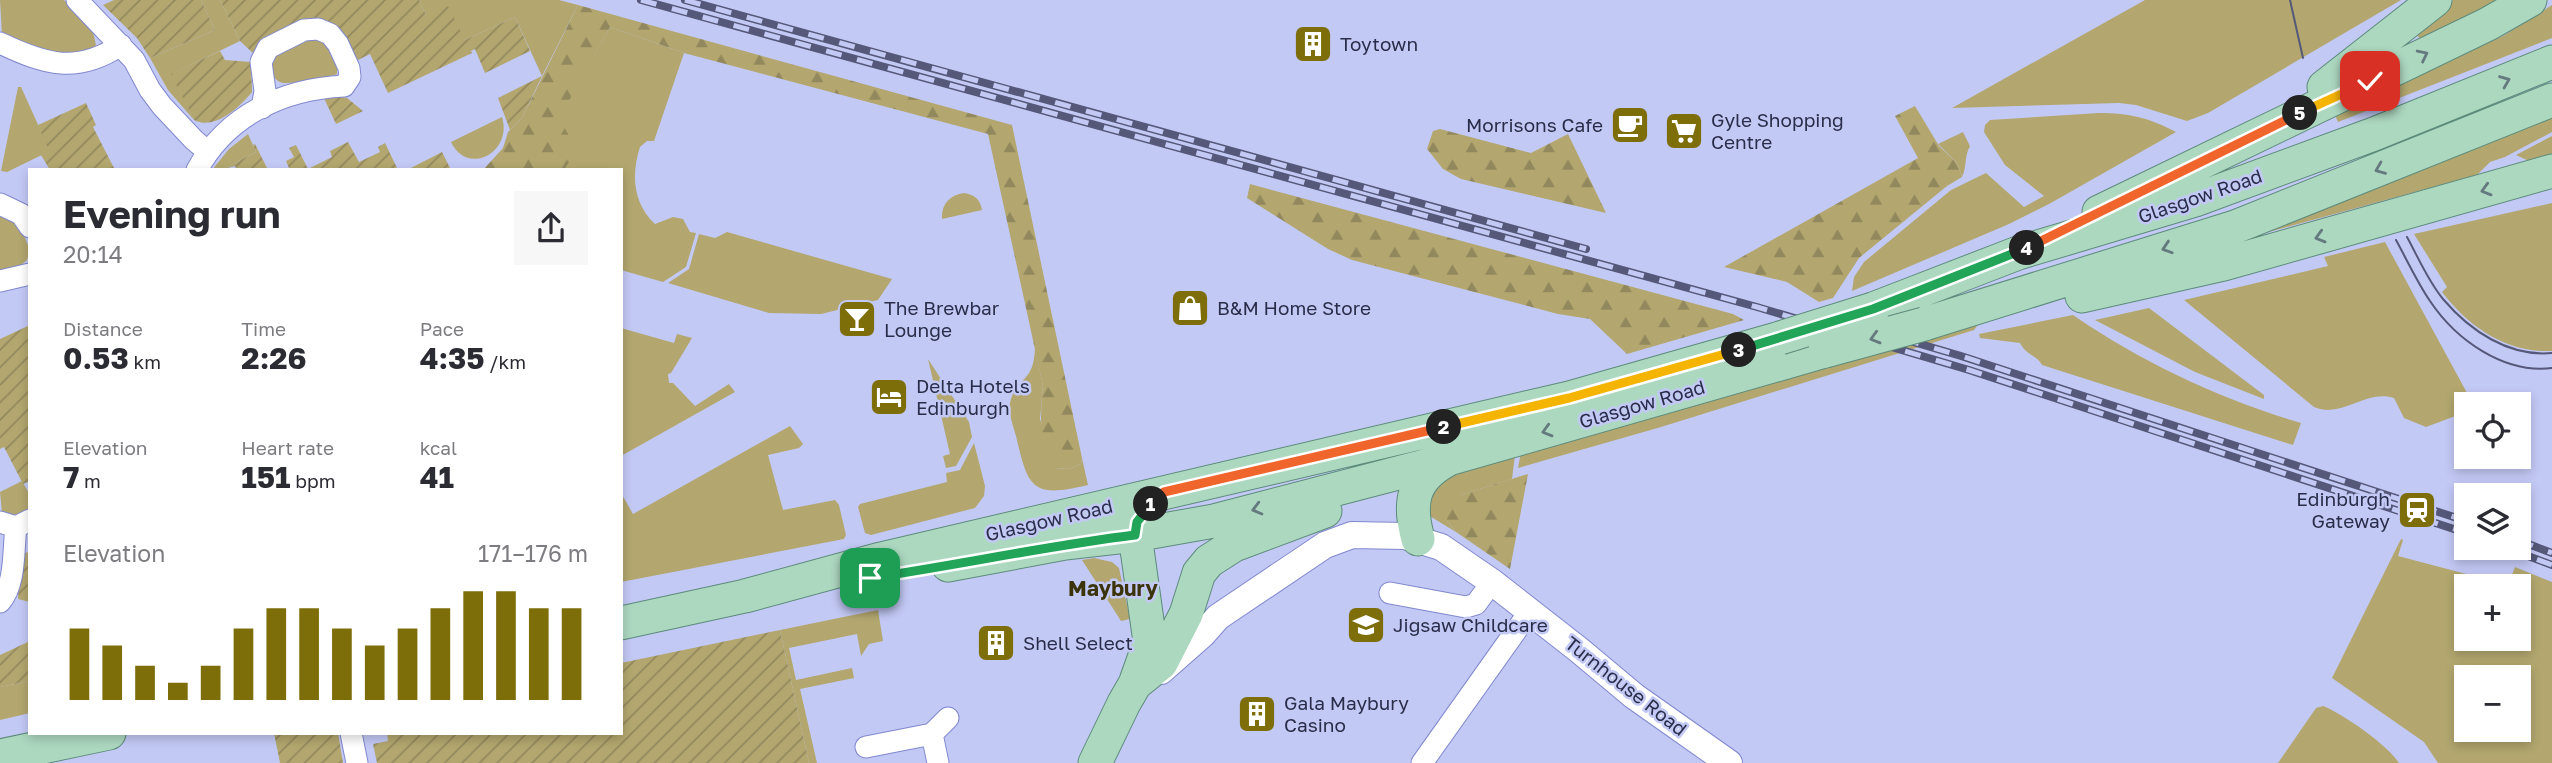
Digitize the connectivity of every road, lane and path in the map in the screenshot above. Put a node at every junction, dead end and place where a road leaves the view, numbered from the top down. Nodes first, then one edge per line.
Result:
1 (77, 0) edge
2 (2435, 0) edge
3 (2530, 0) edge
4 (0, 43) edge
5 (121, 45) junction
6 (2552, 62) edge
7 (2552, 100) edge
8 (262, 108) junction
9 (2272, 126) junction
10 (207, 150) junction
11 (198, 168) edge
12 (2552, 171) edge
13 (0, 204) edge
14 (28, 224) edge
15 (2018, 253) junction
16 (28, 274) edge
17 (0, 281) edge
18 (1940, 320) junction
19 (1452, 458) junction
20 (1394, 474) junction
21 (1151, 518) junction
22 (15, 523) edge
23 (1418, 539) junction
24 (1492, 582) junction
25 (1390, 593) dead end
26 (745, 596) junction
27 (0, 601) edge
28 (1199, 606) junction
29 (1145, 610) junction
30 (1530, 611) junction
31 (623, 623) edge
32 (1135, 684) junction
33 (948, 718) dead end
34 (932, 734) junction
35 (99, 735) edge
36 (351, 735) edge
37 (866, 747) dead end
38 (0, 756) edge
39 (357, 763) edge
40 (938, 763) edge
41 (1095, 763) edge
42 (1422, 763) edge
43 (1729, 763) edge

1 - 5 street
2 - 9 main road
9 -> 3 main road
4 - 5 street
5 - 10 street
15 -> 6 main road, Glasgow Road
7 -> 18 main road, Glasgow Road
8 - 8 street
8 - 10 street
9 - 15 main road
10 - 11 street
12 -> 18 main road
13 - 14 street
15 - 21 main road, Glasgow Road, bridge
16 - 17 street
18 -> 19 main road, Glasgow Road, bridge
19 - 20 main road, Glasgow Road
19 - 23 main road
20 -> 21 main road, Glasgow Road
20 - 28 main road
21 - 26 main road, Glasgow Road
21 - 26 main road, Glasgow Road
21 - 28 main road
21 - 29 main road
22 - 27 street
23 - 24 street, Turnhouse Road
23 - 28 street, Turnhouse Road
24 - 25 street
24 - 30 street, Turnhouse Road
26 - 31 main road, Glasgow Road
28 - 29 street
28 - 32 main road
29 - 32 main road
30 - 42 street
30 - 43 street, Turnhouse Road
32 - 41 main road
33 - 34 street
34 - 37 street
34 - 40 street
35 - 38 main road
36 - 39 street

